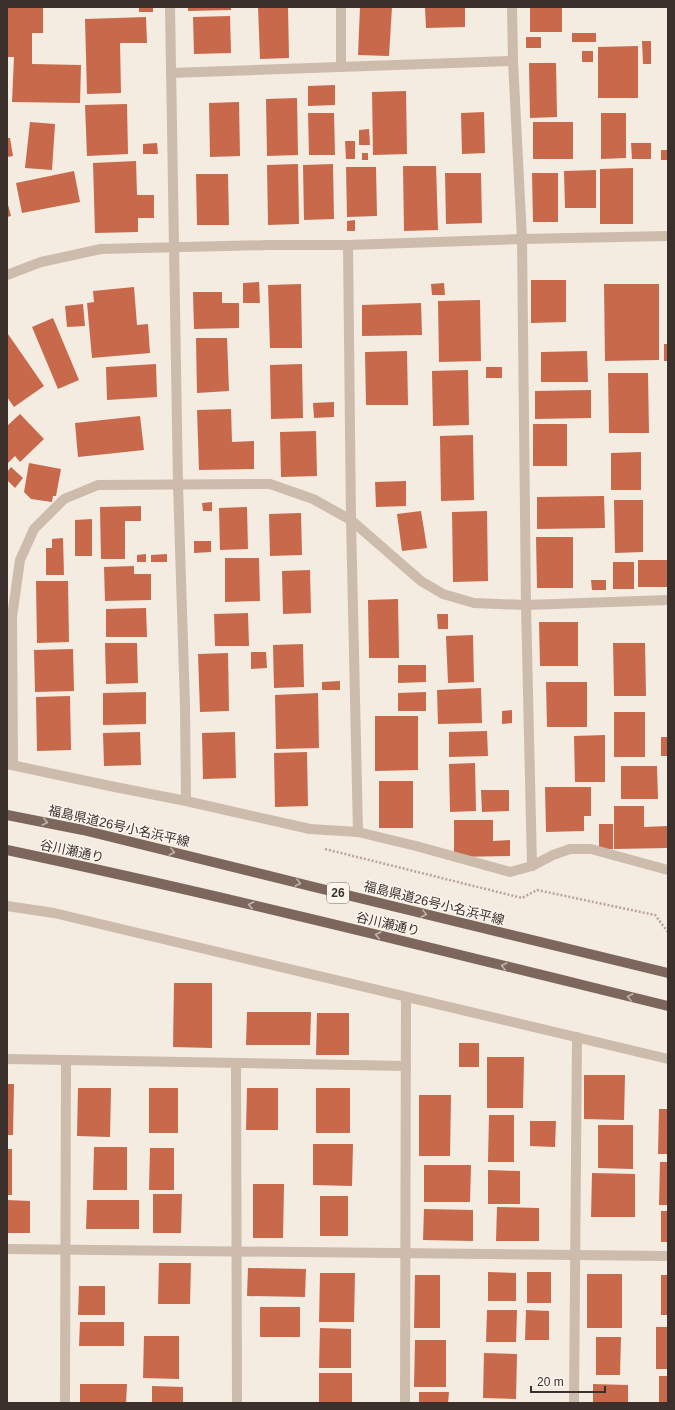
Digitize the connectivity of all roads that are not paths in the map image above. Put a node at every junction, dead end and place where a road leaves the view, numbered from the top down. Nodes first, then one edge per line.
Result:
1 (170, 7) edge
2 (341, 7) edge
3 (512, 7) edge
4 (513, 61) junction
5 (341, 67) junction
6 (171, 73) junction
7 (668, 236) edge
8 (522, 239) junction
9 (348, 245) junction
10 (173, 248) junction
11 (7, 275) edge
12 (178, 485) junction
13 (351, 520) junction
14 (668, 600) edge
15 (526, 605) junction
16 (10, 765) edge
17 (186, 801) junction
18 (7, 814) edge
19 (358, 832) junction
20 (7, 850) edge
21 (532, 866) junction
22 (668, 870) edge
23 (7, 906) edge
24 (668, 973) edge
25 (406, 997) junction
26 (668, 1006) edge
27 (577, 1037) junction
28 (7, 1059) edge
29 (668, 1059) edge
30 (66, 1060) junction
31 (236, 1064) junction
32 (406, 1066) junction
33 (7, 1249) edge
34 (65, 1250) junction
35 (236, 1252) junction
36 (405, 1254) junction
37 (575, 1256) junction
38 (668, 1256) edge
39 (65, 1403) edge
40 (237, 1403) edge
41 (405, 1403) edge
42 (574, 1403) edge

1 - 6 street
2 - 5 street
3 - 4 street
4 - 5 street
4 - 8 street
5 - 6 street
6 - 10 street
7 - 8 street
8 - 9 street
8 - 15 street
9 - 10 street
9 - 13 street
10 - 11 street
10 - 12 street
12 - 13 street
12 - 16 street
12 - 17 street
13 - 15 street
13 - 19 street
14 - 15 street
15 - 21 street
16 - 17 street
17 - 19 street
18 -> 24 main road, 福島県道26号小名浜平線 / 26
19 - 21 street
26 -> 20 main road, 谷川瀬通り
21 - 22 street
23 - 25 street
25 - 27 street
25 - 32 street
27 - 29 street
27 - 37 street
28 - 30 street
30 - 31 street
30 - 34 street
31 - 32 street
31 - 35 street
32 - 36 street
33 - 34 street
34 - 35 street
34 - 39 street
35 - 36 street
35 - 40 street
36 - 37 street
36 - 41 street
37 - 38 street
37 - 42 street

